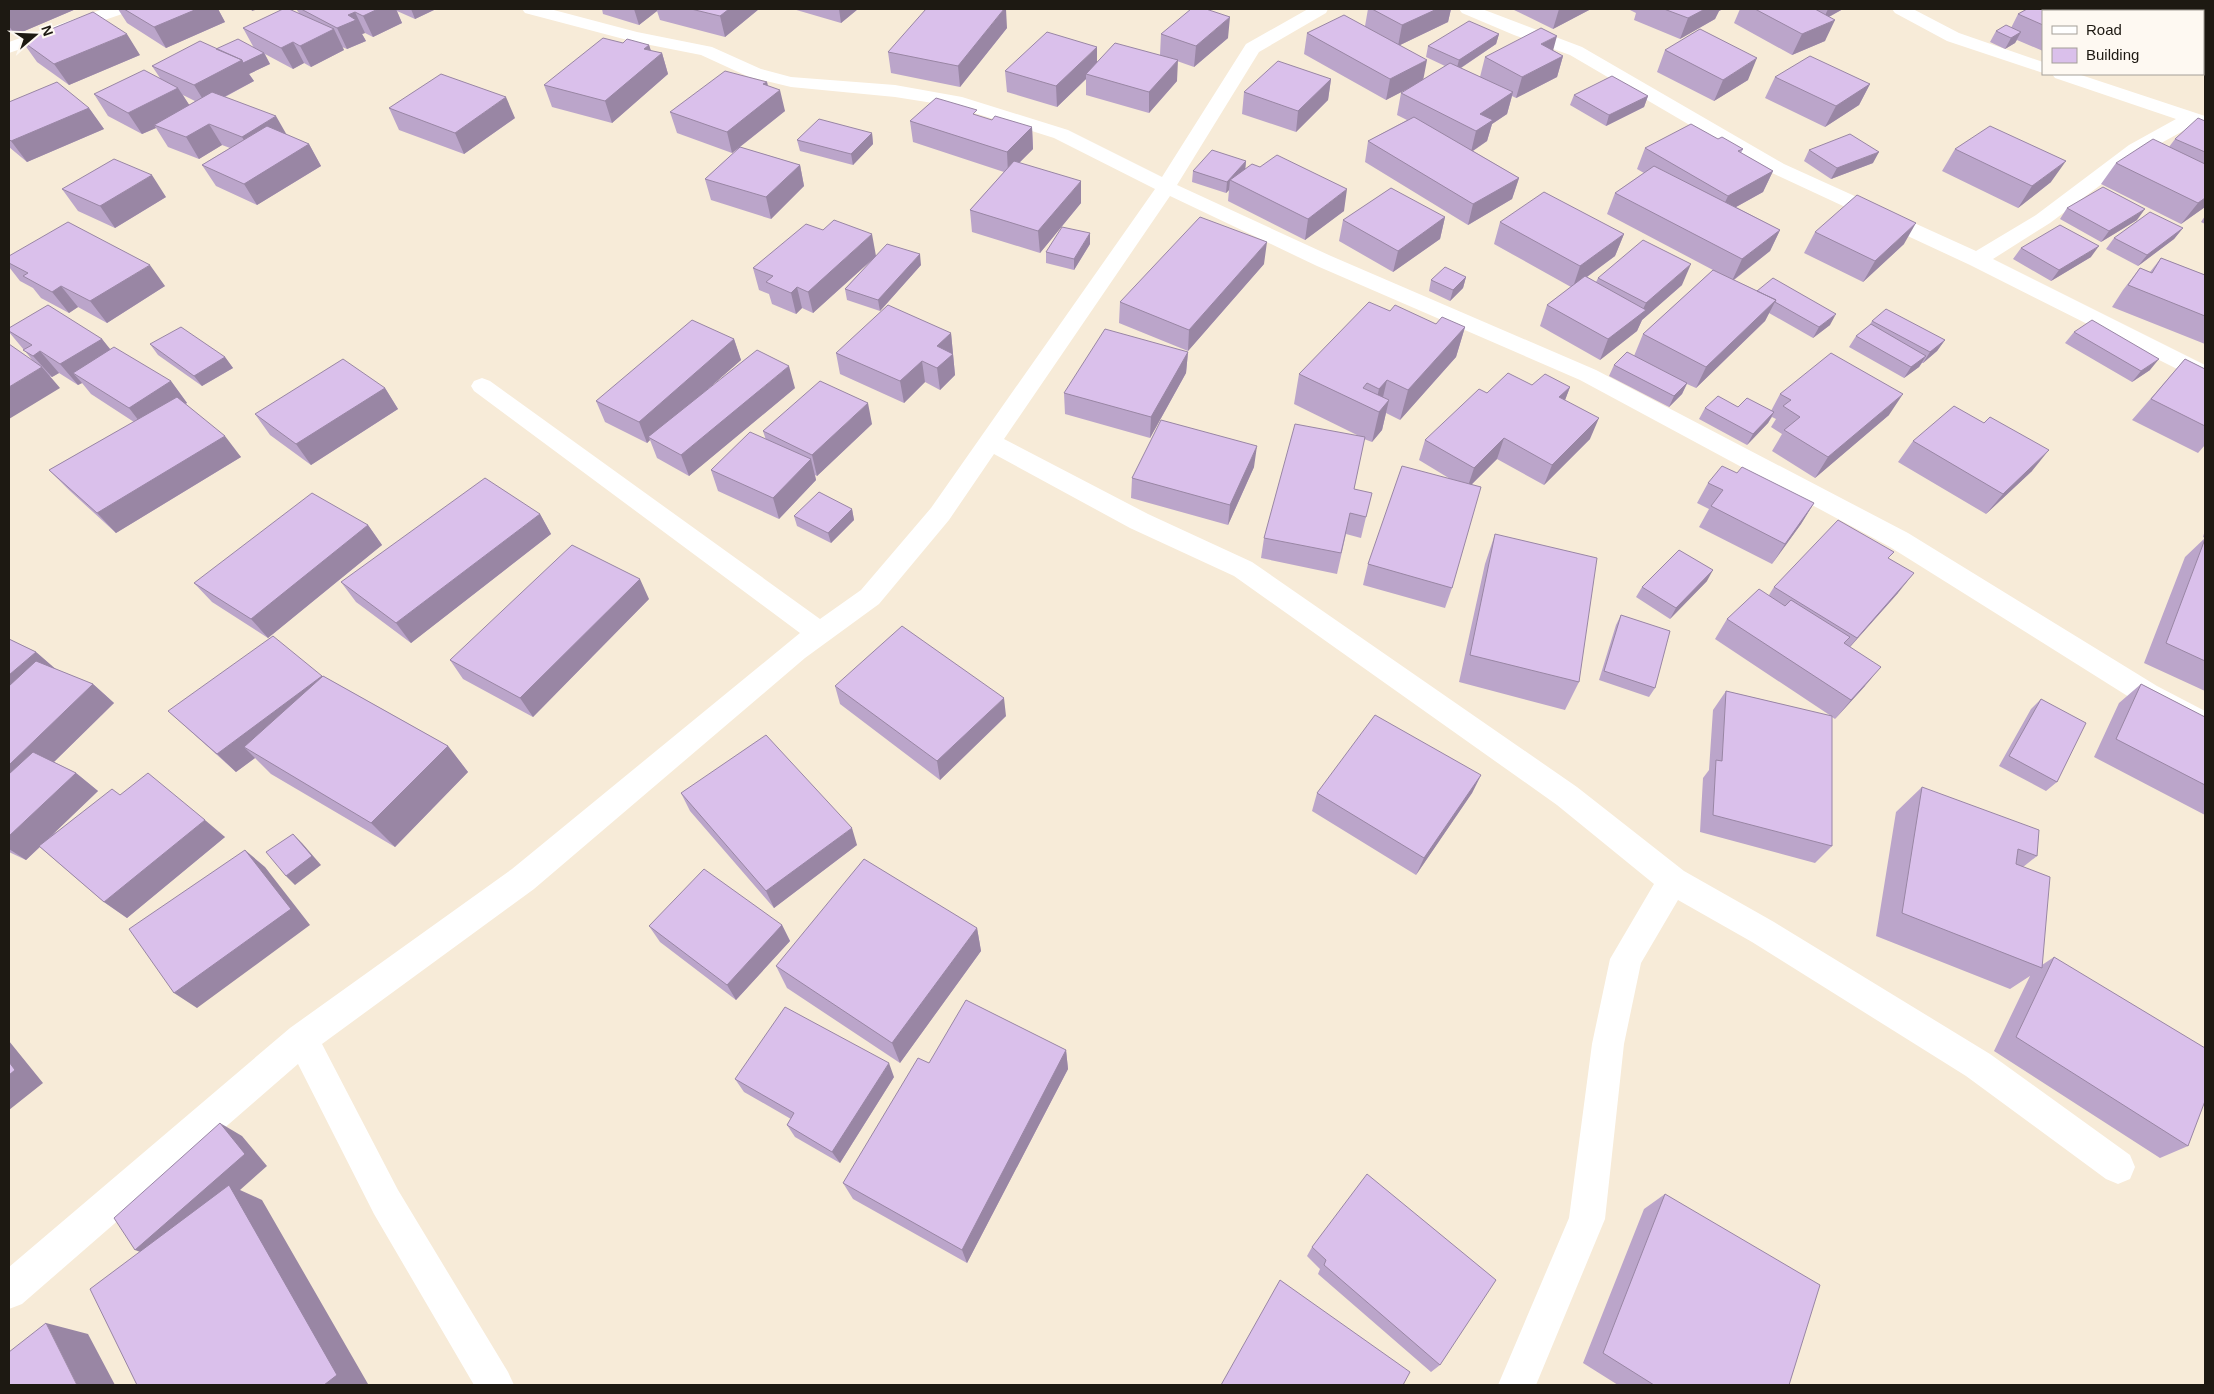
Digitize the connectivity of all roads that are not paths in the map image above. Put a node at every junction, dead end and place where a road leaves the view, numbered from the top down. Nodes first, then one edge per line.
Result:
1 (119, 9) edge
2 (531, 9) edge
3 (1320, 9) edge
4 (1468, 9) edge
5 (1901, 9) edge
6 (9, 48) edge
7 (2042, 68) edge
8 (2064, 75) edge
9 (2199, 120) edge
10 (1166, 187) junction
11 (1977, 260) junction
12 (2205, 374) edge
13 (482, 386) dead end
14 (990, 442) junction
15 (820, 633) junction
16 (2205, 724) edge
17 (1673, 881) junction
18 (302, 1039) junction
19 (2118, 1167) dead end
20 (9, 1291) edge
21 (495, 1385) edge
22 (1517, 1385) edge

1 - 6 street
2 - 10 street
3 - 10 street
4 - 11 street
5 - 7 street
8 - 9 street
9 - 11 street
10 - 14 street
10 - 16 street
11 - 12 street
13 - 15 street
14 - 15 street
14 - 17 street
15 - 18 street
17 - 19 street
17 - 22 street
18 - 20 street
18 - 21 street

